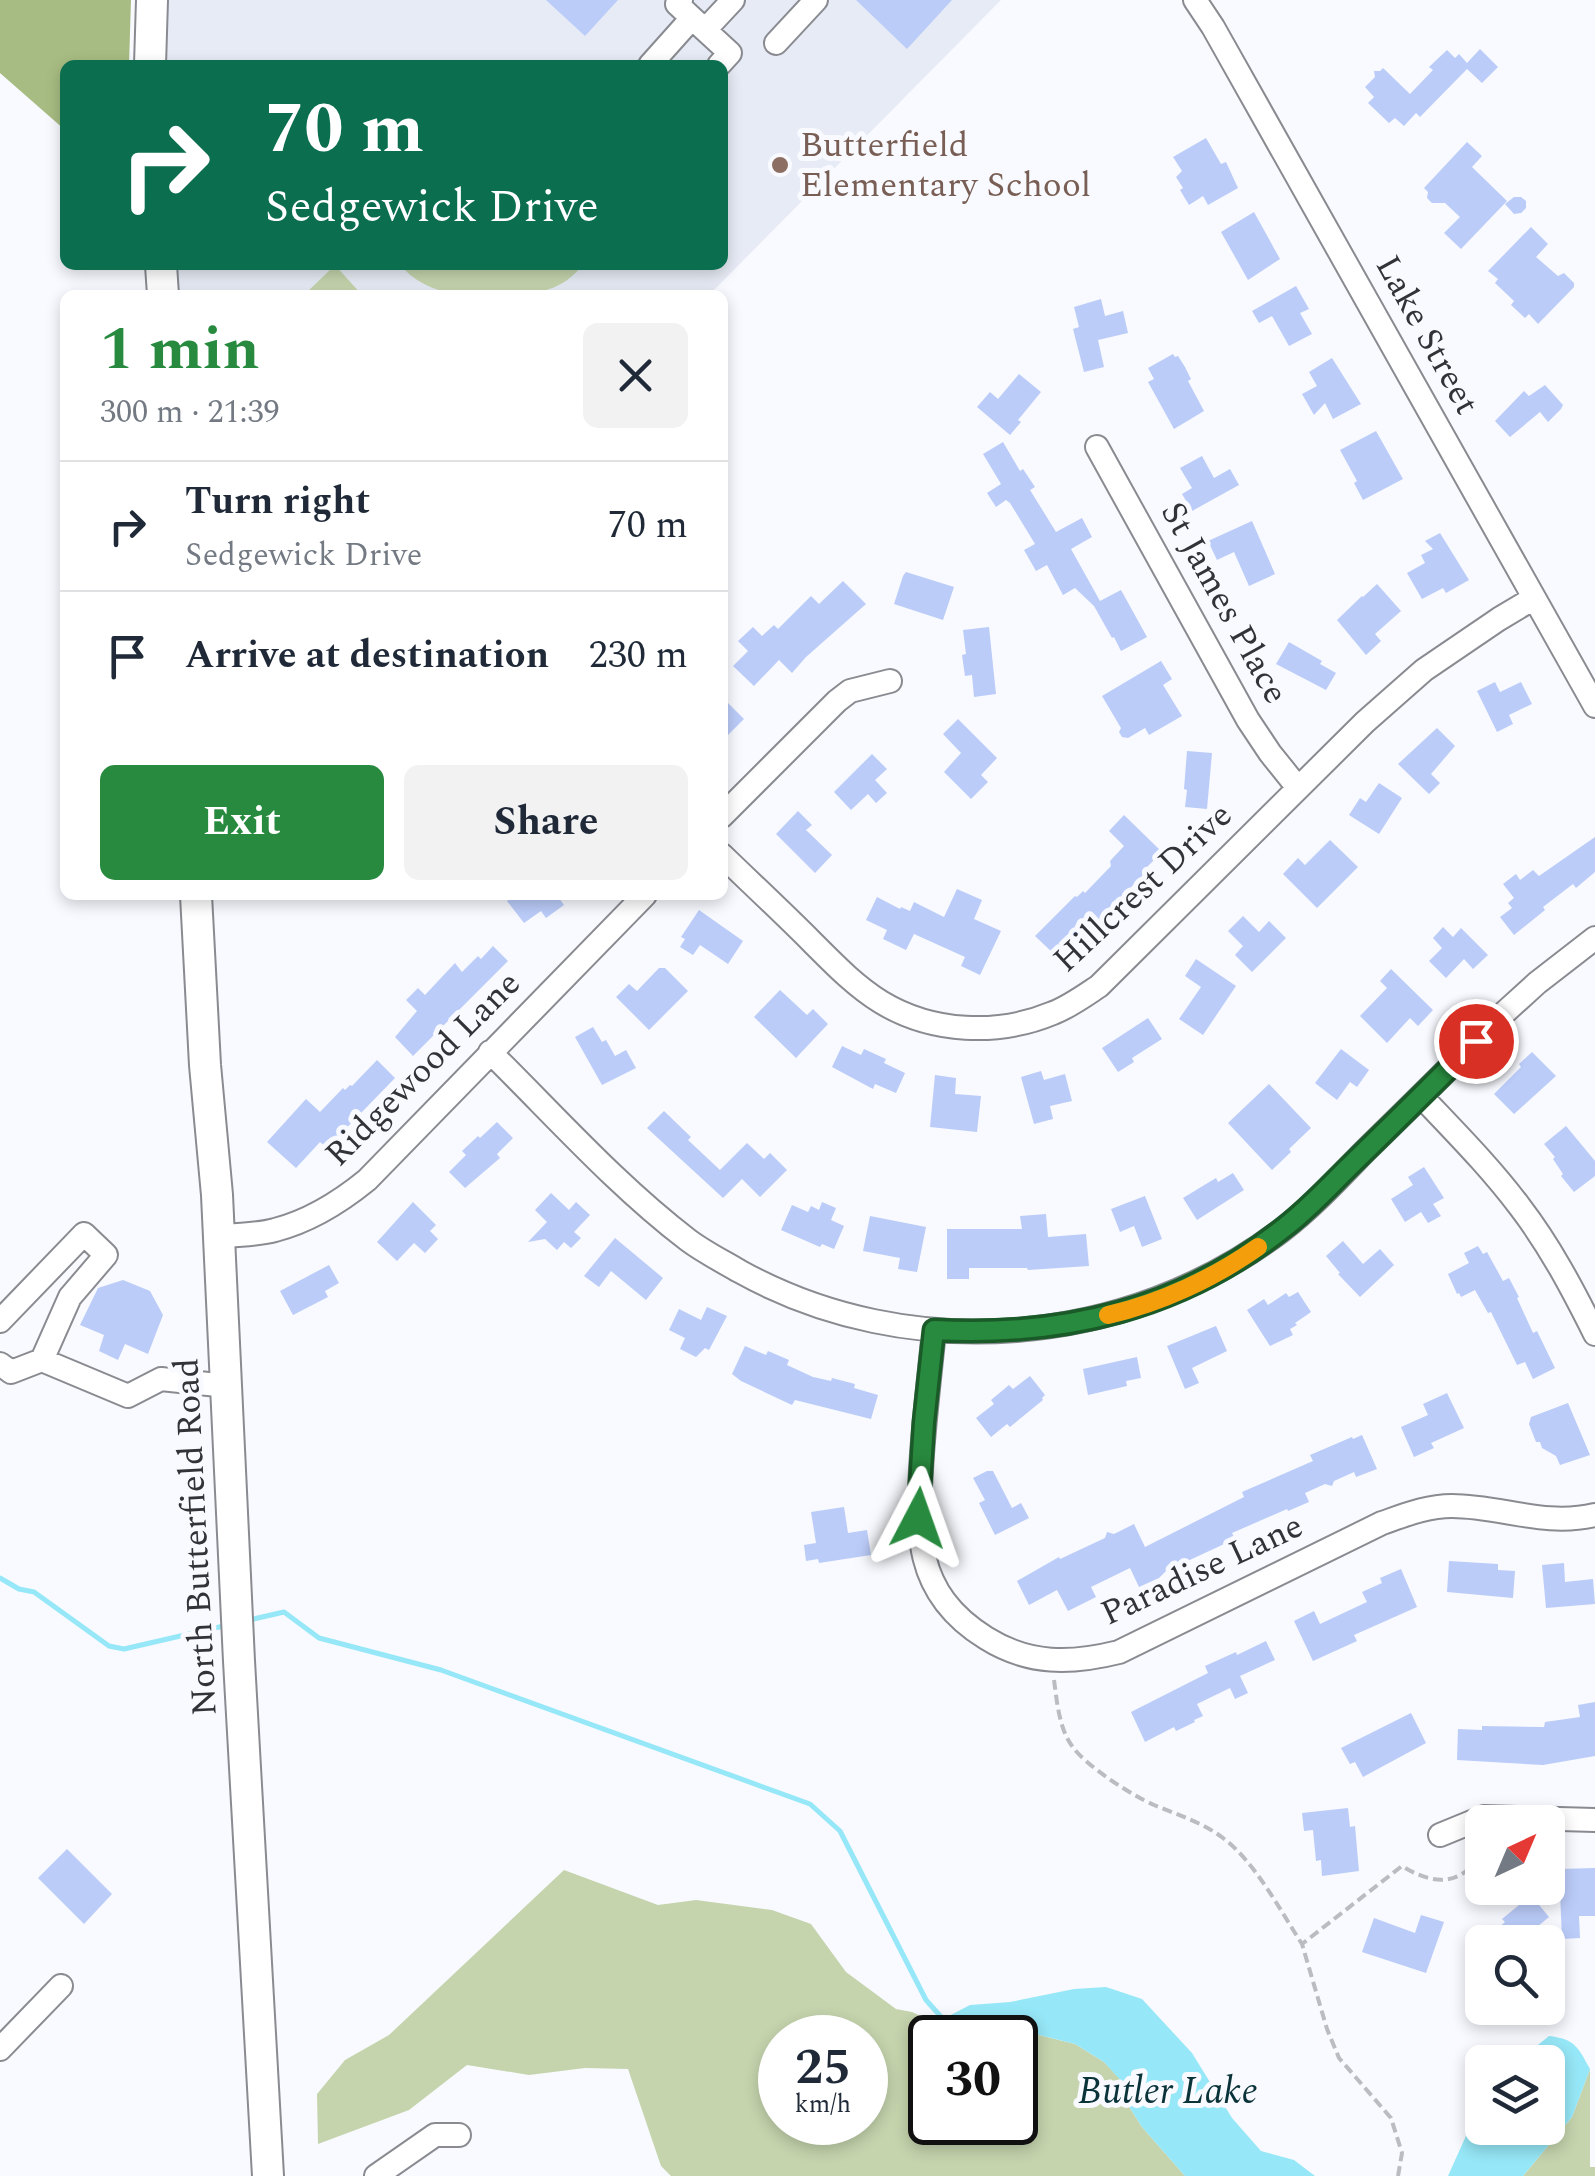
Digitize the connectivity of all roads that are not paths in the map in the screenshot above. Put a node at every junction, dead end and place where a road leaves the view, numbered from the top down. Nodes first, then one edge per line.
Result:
1 (152, 0) edge
2 (734, 0) edge
3 (816, 0) edge
4 (1195, 0) edge
5 (692, 16) edge
6 (776, 43) dead end
7 (150, 60) edge
8 (654, 60) edge
9 (724, 60) edge
10 (1097, 447) dead end
11 (1534, 598) junction
12 (890, 681) dead end
13 (1595, 706) edge
14 (1298, 788) junction
15 (728, 810) edge
16 (728, 861) edge
17 (196, 900) edge
18 (640, 900) edge
19 (1595, 938) edge
20 (490, 1052) junction
21 (1421, 1096) junction
22 (219, 1236) junction
23 (0, 1321) edge
24 (934, 1330) junction
25 (1595, 1334) edge
26 (42, 1360) junction
27 (0, 1364) edge
28 (226, 1386) junction
29 (1595, 1515) edge
30 (1595, 1820) edge
31 (1440, 1835) dead end
32 (61, 1986) dead end
33 (0, 2049) edge
34 (459, 2134) dead end
35 (268, 2176) edge
36 (376, 2176) edge

1 - 7 main road
2 - 5 street
3 - 6 street
4 - 11 street, Lake Street
5 - 8 street
5 - 9 street
10 - 14 street, St James Place
11 - 13 street, Lake Street
11 - 14 street, Hillcrest Drive
12 - 15 street
14 - 16 street, Hillcrest Drive
17 - 22 main road, North Butterfield Road
18 - 20 street, Ridgewood Lane
19 - 21 street
20 - 22 street, Ridgewood Lane
20 - 24 street
21 - 24 street
21 - 25 street
22 - 28 main road, North Butterfield Road
23 - 26 street
24 - 29 street, Paradise Lane
26 - 27 street
26 - 28 street
28 - 35 main road, North Butterfield Road
30 - 31 street
32 - 33 street
34 - 36 street

